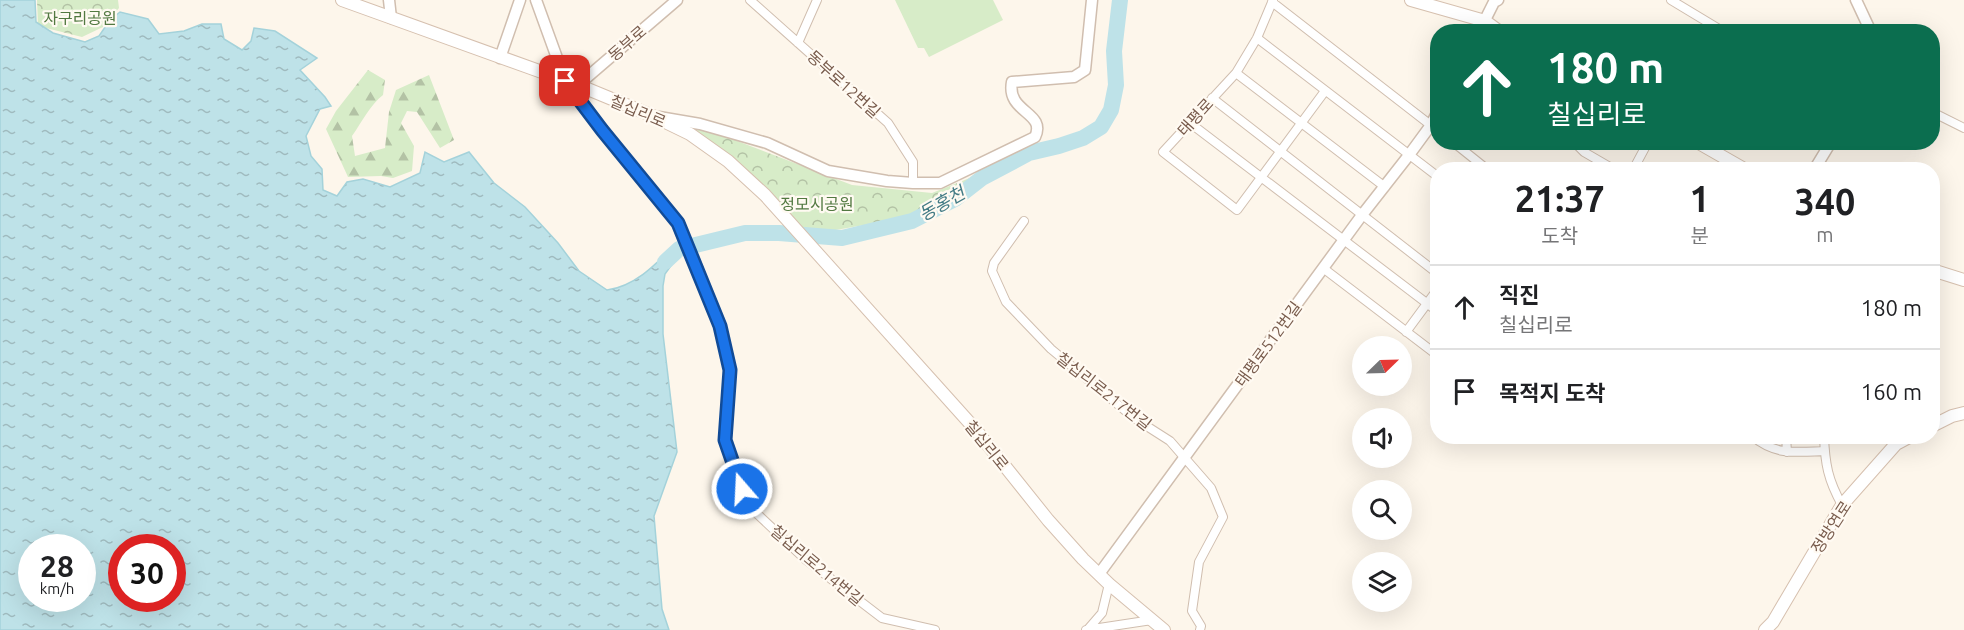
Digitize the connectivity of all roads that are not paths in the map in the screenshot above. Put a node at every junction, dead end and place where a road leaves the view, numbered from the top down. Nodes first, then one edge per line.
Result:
1 (342, 0) edge
2 (388, 0) edge
3 (520, 0) edge
4 (536, 0) edge
5 (677, 0) edge
6 (750, 0) edge
7 (818, 0) edge
8 (1092, 0) edge
9 (1411, 0) edge
10 (1498, 0) edge
11 (1672, 0) edge
12 (1856, 0) edge
13 (1273, 1) edge
14 (391, 18) junction
15 (1474, 24) edge
16 (1486, 24) edge
17 (1711, 24) edge
18 (1866, 24) edge
19 (1257, 38) junction
20 (798, 43) junction
21 (500, 57) junction
22 (1236, 73) junction
23 (565, 81) junction
24 (578, 85) junction
25 (1325, 91) junction
26 (1212, 98) junction
27 (653, 116) junction
28 (1940, 116) edge
29 (1191, 123) junction
30 (1301, 123) junction
31 (1430, 125) edge
32 (1964, 128) edge
33 (1430, 132) edge
34 (1463, 150) edge
35 (1582, 150) edge
36 (1711, 150) edge
37 (1280, 151) junction
38 (1409, 155) junction
39 (1478, 162) edge
40 (1601, 162) edge
41 (1732, 162) edge
42 (1430, 171) edge
43 (1261, 176) junction
44 (913, 183) junction
45 (1385, 187) junction
46 (1362, 215) junction
47 (1024, 221) dead end
48 (1344, 240) junction
49 (692, 254) joint
50 (1323, 267) junction
51 (1430, 268) edge
52 (1940, 272) edge
53 (1964, 280) edge
54 (1430, 299) edge
55 (1427, 303) junction
56 (1430, 305) edge
57 (1406, 332) junction
58 (1430, 350) edge
59 (1964, 413) edge
60 (1940, 422) edge
61 (1761, 444) edge
62 (1786, 444) edge
63 (1825, 444) edge
64 (1896, 444) edge
65 (1825, 451) junction
66 (1787, 452) junction
67 (1184, 458) junction
68 (1842, 505) junction
69 (1099, 574) junction
70 (1109, 584) junction
71 (1152, 620) junction
72 (899, 622) junction
73 (1088, 629) edge
74 (904, 630) edge
75 (935, 630) edge
76 (1164, 630) edge
77 (1200, 630) edge
78 (1765, 630) edge

1 - 14 main road, 칠십리로
2 - 14 street
3 - 21 street
4 - 23 street
5 - 24 street, 동부로
6 - 20 street, 동부로12번길
7 - 20 street
8 - 44 street
9 - 15 main road
10 - 16 street
11 - 17 street
12 - 18 street
13 - 19 street, 태평로
13 - 31 street
14 - 21 main road, 칠십리로
19 - 22 street, 태평로
19 - 25 street
20 - 44 street, 동부로12번길
21 - 23 main road, 칠십리로
22 - 26 street, 태평로
22 - 30 street
23 - 24 main road, 칠십리로
23 - 49 street, 칠십리로
24 - 27 main road, 칠십리로
25 - 30 street
25 - 38 street
26 - 29 street, 태평로
26 - 37 street
27 - 44 street
27 - 69 main road, 칠십리로
28 - 32 street
29 - 43 street
29 - 43 street, 태평로
30 - 37 street
30 - 45 street
33 - 38 street, 태평로512번길
34 - 39 street
35 - 40 street
36 - 41 main road
37 - 43 street
37 - 46 street
38 - 42 street
38 - 45 street, 태평로512번길
43 - 48 street
45 - 46 street, 태평로512번길
46 - 48 street, 태평로512번길
46 - 51 street
47 - 67 street, 칠십리로217번길
48 - 50 street, 태평로512번길
48 - 55 street
49 - 72 street, 칠십리로214번길
50 - 57 street
50 - 67 street, 태평로512번길
52 - 53 main road
54 - 55 street
55 - 56 street
55 - 57 street
57 - 58 street
59 - 60 main road
61 - 66 street
62 - 66 street
63 - 65 street
64 - 68 main road, 정방연로
65 - 66 street
65 - 68 street
67 - 69 street, 태평로512번길
67 - 77 street, 칠십리로217번길
68 - 78 main road, 정방연로
69 - 70 main road, 칠십리로
70 - 71 main road, 칠십리로
70 - 73 street
71 - 73 street
71 - 76 main road, 칠십리로
72 - 74 street
72 - 75 street, 칠십리로214번길

